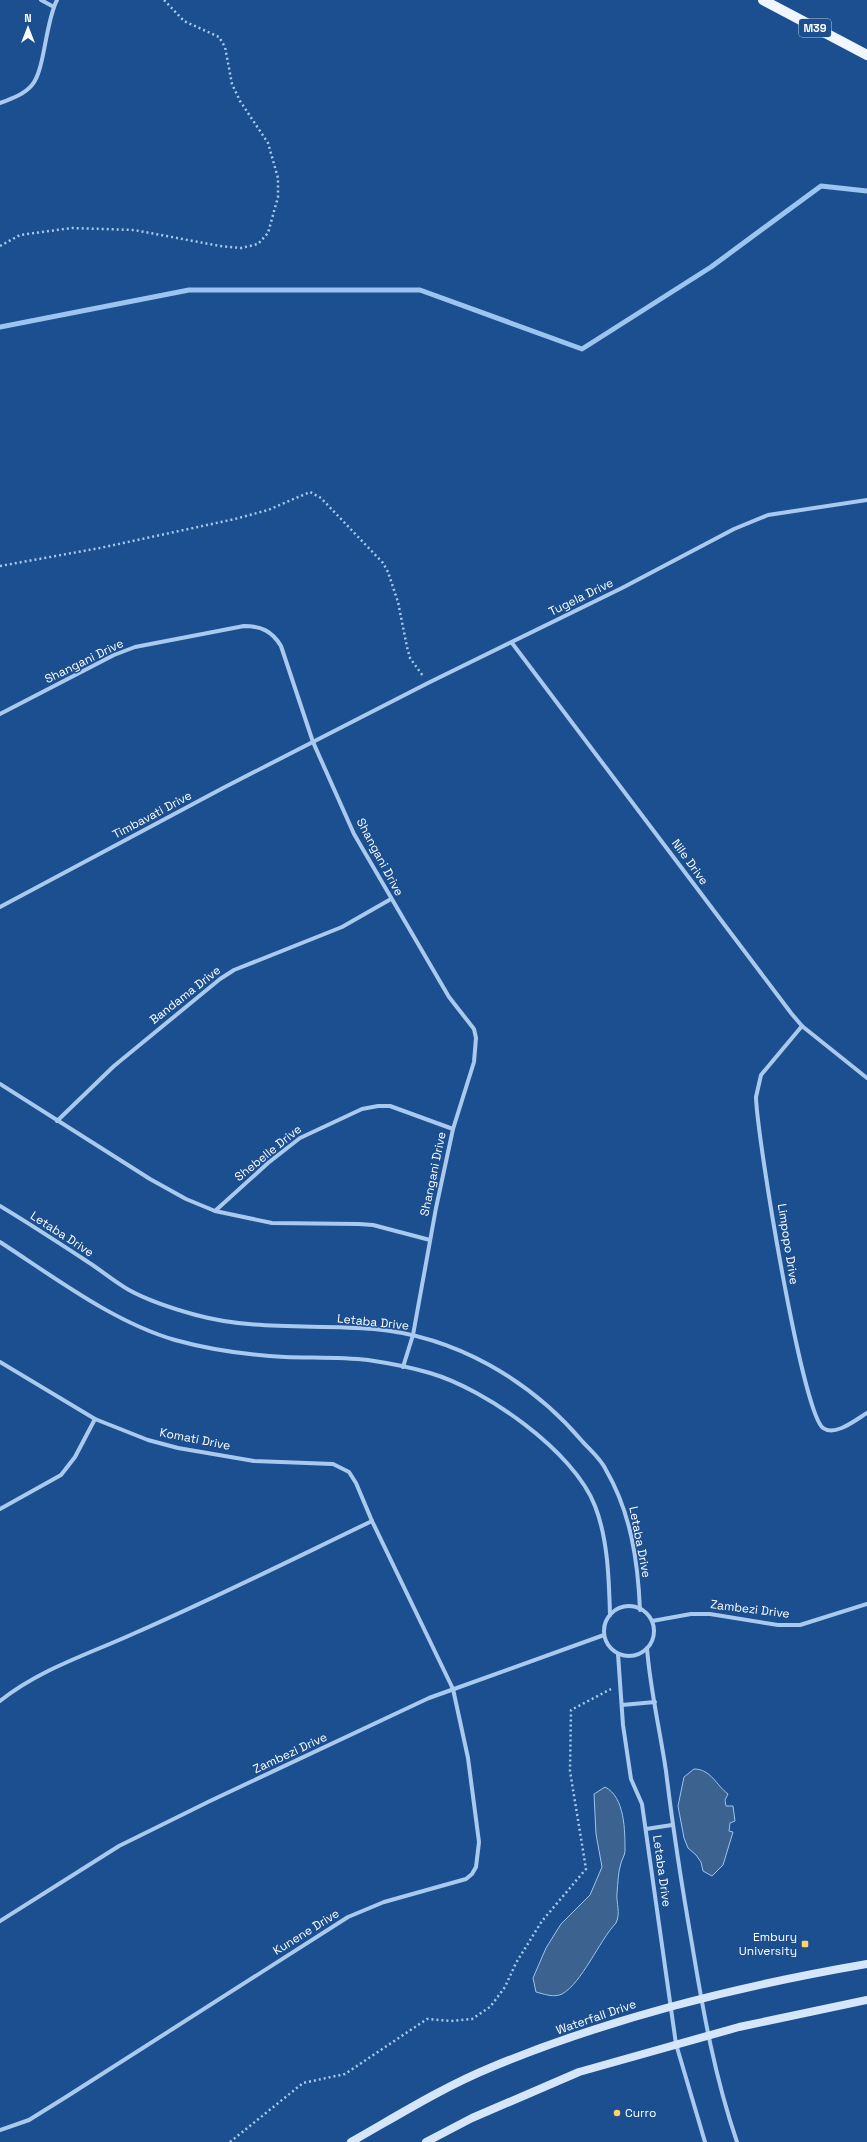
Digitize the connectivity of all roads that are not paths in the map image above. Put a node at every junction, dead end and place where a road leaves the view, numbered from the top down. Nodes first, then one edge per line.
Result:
1 (41, 0) edge
2 (57, 0) edge
3 (763, 0) edge
4 (54, 7) junction
5 (867, 55) edge
6 (0, 103) edge
7 (867, 500) edge
8 (512, 643) junction
9 (0, 714) edge
10 (313, 742) junction
11 (391, 899) junction
12 (0, 907) edge
13 (802, 1026) junction
14 (867, 1078) edge
15 (0, 1084) edge
16 (57, 1121) junction
17 (453, 1129) junction
18 (0, 1206) edge
19 (215, 1211) junction
20 (430, 1240) junction
21 (0, 1242) edge
22 (413, 1335) junction
23 (0, 1362) edge
24 (403, 1367) junction
25 (867, 1413) edge
26 (95, 1419) junction
27 (0, 1509) edge
28 (372, 1521) junction
29 (867, 1604) edge
30 (640, 1610) junction
31 (610, 1615) junction
32 (652, 1621) junction
33 (604, 1636) junction
34 (647, 1648) junction
35 (618, 1654) junction
36 (453, 1689) junction
37 (0, 1701) edge
38 (655, 1702) junction
39 (622, 1705) junction
40 (672, 1825) junction
41 (646, 1829) junction
42 (0, 1921) edge
43 (867, 1964) edge
44 (701, 1998) junction
45 (867, 2000) edge
46 (670, 2006) junction
47 (709, 2036) junction
48 (676, 2044) junction
49 (0, 2130) edge
50 (351, 2142) edge
51 (426, 2142) edge
52 (705, 2142) edge
53 (737, 2142) edge

1 - 4 street
2 - 4 street
3 - 5 main road, M39
4 - 6 street
7 - 8 street, Tugela Drive
8 - 10 street, Tugela Drive
8 - 13 street, Nile Drive
9 - 10 street, Shangani Drive
10 - 11 street, Shangani Drive
10 - 12 street, Timbavati Drive
11 - 16 street, Bandama Drive
11 - 17 street, Shangani Drive
13 - 14 street, Nile Drive
13 - 25 street, Limpopo Drive
15 - 16 street
16 - 19 street
17 - 19 street, Shebelle Drive
17 - 20 street, Shangani Drive
18 - 22 street, Letaba Drive
19 - 20 street
20 - 22 street, Shangani Drive
21 - 24 street
22 - 24 street, Shangani Drive
22 - 30 street, Letaba Drive
23 - 26 street, Komati Drive
24 - 31 street
26 - 27 street
26 - 28 street, Komati Drive
28 - 36 street, Komati Drive
28 - 37 street
29 - 32 street, Zambezi Drive
30 - 31 street
30 - 32 street
31 - 33 street
32 - 34 street
33 - 35 street
33 - 36 street, Zambezi Drive
34 - 35 street
34 - 38 street, Letaba Drive
35 - 39 street, Letaba Drive
36 - 42 street, Zambezi Drive
36 - 49 street, Kunene Drive
38 - 39 street
38 - 40 street, Letaba Drive
39 - 41 street, Letaba Drive
40 - 41 street
40 - 44 street, Letaba Drive
41 - 46 street, Letaba Drive
43 - 44 main road, Waterfall Drive
44 - 46 main road, Waterfall Drive
44 - 47 street, Letaba Drive
45 - 47 main road
46 - 48 street, Letaba Drive
46 - 50 main road, Waterfall Drive
47 - 48 main road
47 - 53 street, Letaba Drive
48 - 51 main road
48 - 52 street, Letaba Drive

